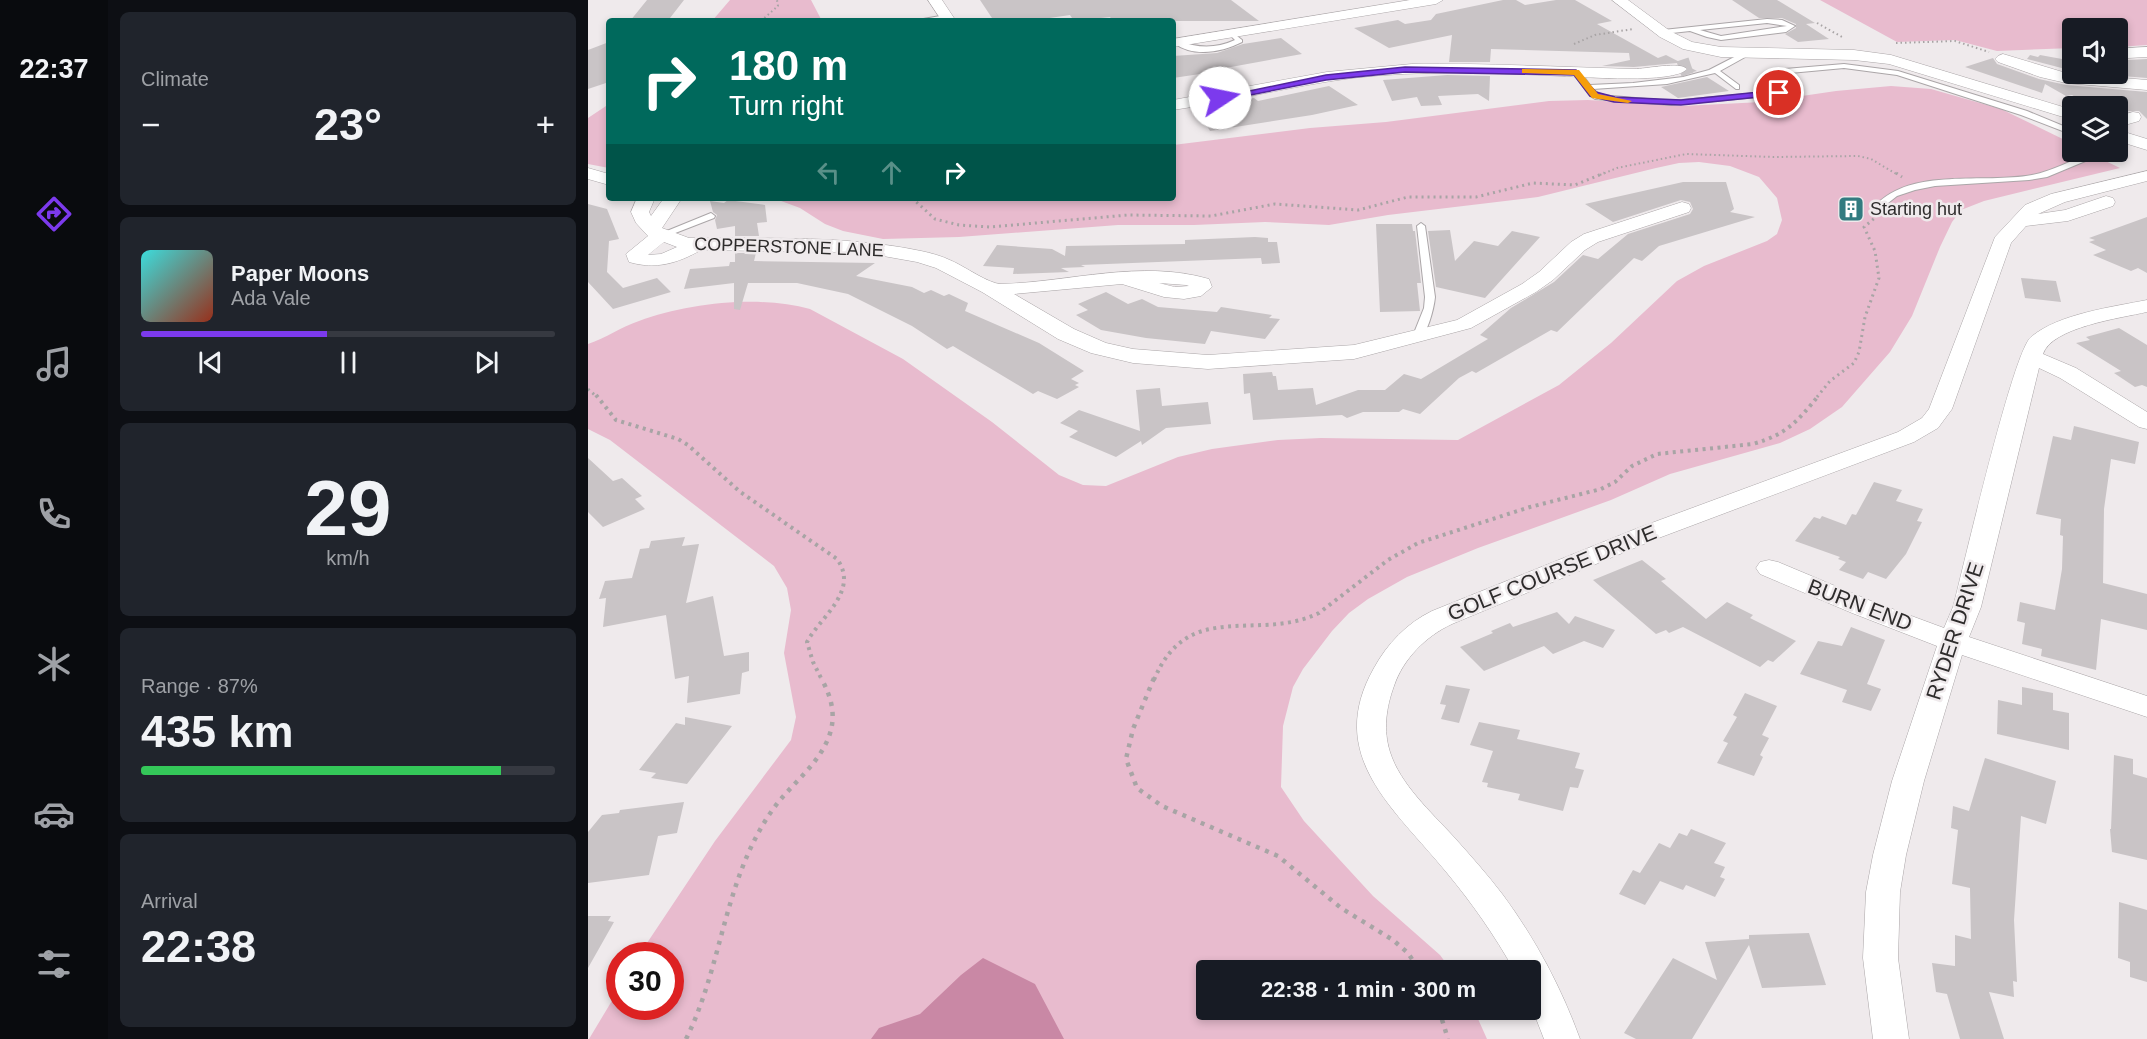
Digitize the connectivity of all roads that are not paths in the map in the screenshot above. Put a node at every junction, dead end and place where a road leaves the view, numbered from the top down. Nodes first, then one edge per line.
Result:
1 (935, 0) edge
2 (1436, 0) edge
3 (1619, 0) edge
4 (946, 18) edge
5 (1659, 29) junction
6 (1692, 29) junction
7 (1176, 43) edge
8 (1698, 48) junction
9 (1721, 52) junction
10 (2147, 52) edge
11 (2128, 53) dead end
12 (1744, 54) junction
13 (2003, 58) road end
14 (1676, 63) junction
15 (1715, 70) junction
16 (1576, 72) junction
17 (2147, 85) edge
18 (1587, 87) junction
19 (1736, 87) dead end
20 (2024, 100) junction
21 (1176, 105) edge
22 (2062, 112) edge
23 (2062, 116) edge
24 (2062, 129) edge
25 (2128, 131) edge
26 (2128, 138) edge
27 (2147, 138) edge
28 (2147, 145) edge
29 (2071, 162) edge
30 (2147, 176) edge
31 (2147, 191) edge
32 (645, 201) edge
33 (672, 201) edge
34 (1880, 206) dead end
35 (1682, 208) dead end
36 (711, 216) dead end
37 (2019, 223) junction
38 (1420, 226) dead end
39 (657, 232) junction
40 (698, 244) junction
41 (1126, 279) dead end
42 (994, 291) junction
43 (2147, 306) edge
44 (1418, 338) junction
45 (2031, 357) junction
46 (2147, 422) edge
47 (1770, 568) dead end
48 (1952, 641) junction
49 (2147, 707) edge
50 (1562, 1039) edge
51 (1891, 1039) edge

1 - 4 street
2 - 7 street
3 - 5 street
5 - 6 lane
5 - 8 street
6 - 6 lane
8 - 9 street
8 - 14 street
9 - 12 street
9 - 14 street
10 - 11 street
12 - 15 lane
12 - 20 street
13 - 17 street
14 - 16 street
15 - 18 lane
15 - 19 lane
16 - 18 lane
16 - 21 street
18 - 24 lane
20 - 22 street
20 - 23 street
25 - 27 street
26 - 28 street
29 - 34 lane
30 - 37 street, GOLF COURSE DRIVE
31 - 37 street
32 - 39 street
33 - 39 street
35 - 44 street, COPPERSTONE LANE
36 - 39 lane
37 - 50 street, GOLF COURSE DRIVE
38 - 44 lane
39 - 40 street, COPPERSTONE LANE
39 - 40 street
40 - 42 street, COPPERSTONE LANE
41 - 42 street
42 - 44 street, COPPERSTONE LANE
43 - 45 street, RYDER DRIVE
45 - 46 street
45 - 48 street, RYDER DRIVE
47 - 48 street, BURN END
48 - 49 street, BURN END
48 - 51 street, RYDER DRIVE

